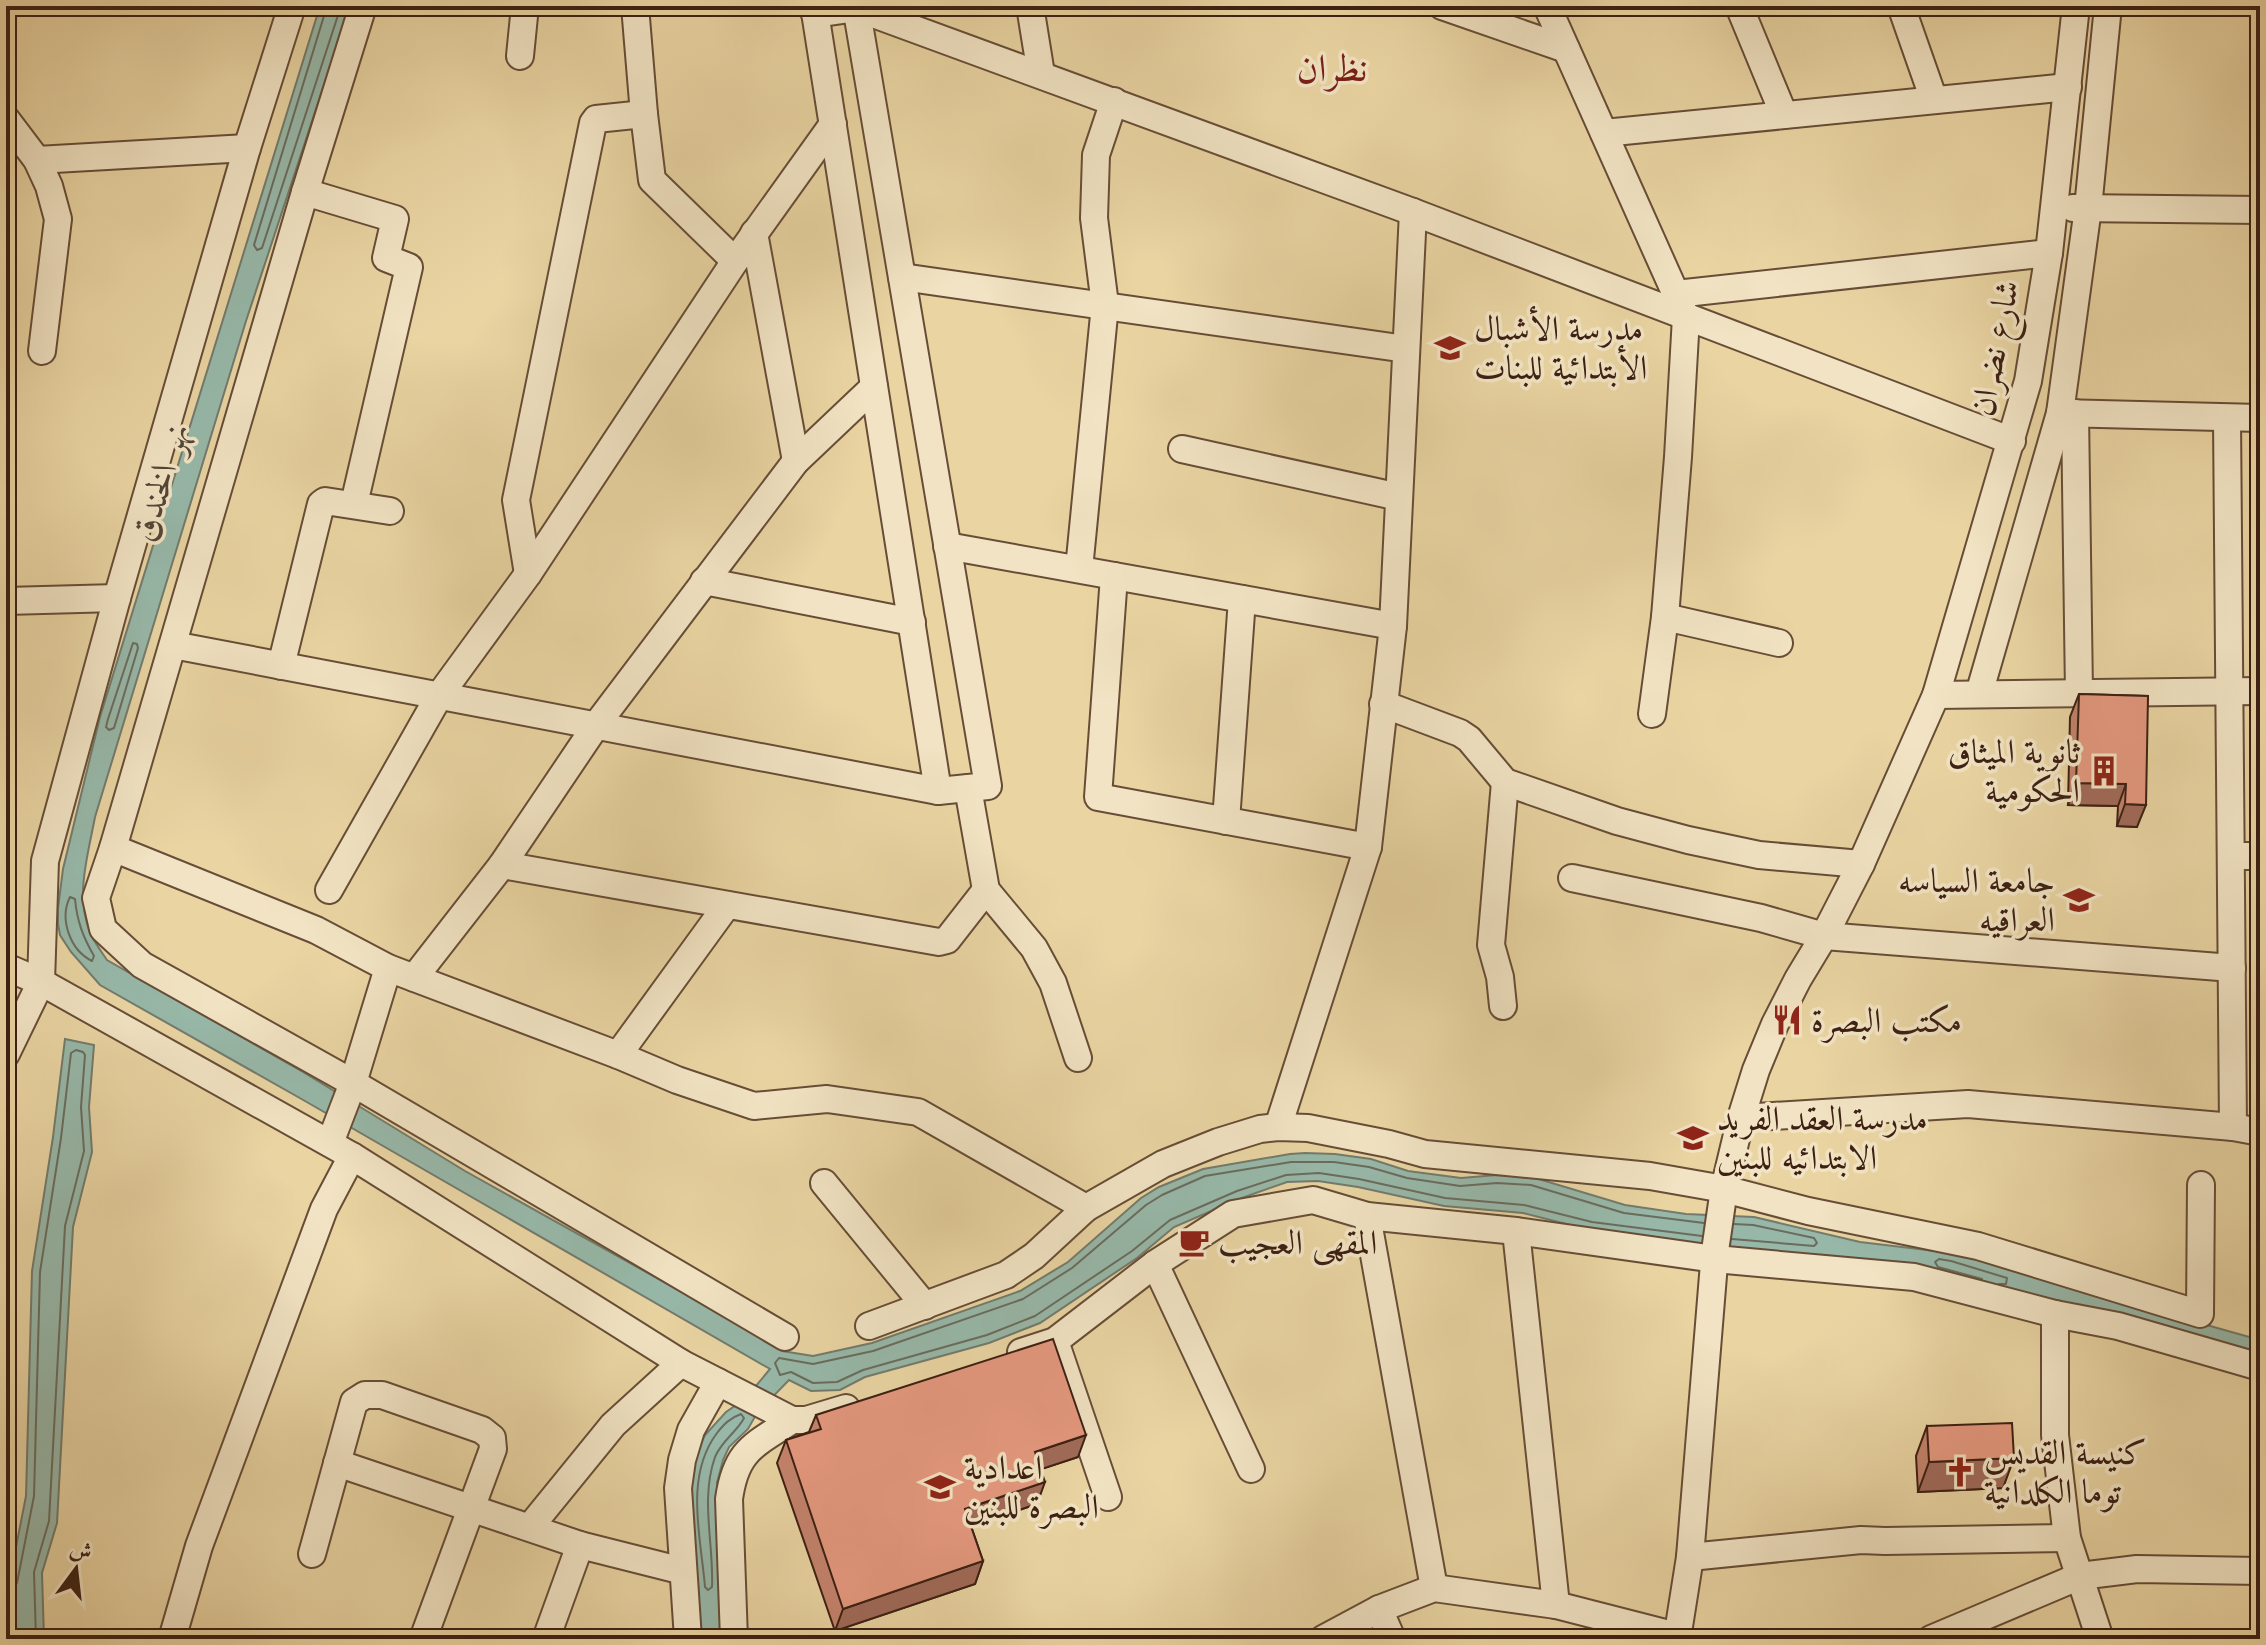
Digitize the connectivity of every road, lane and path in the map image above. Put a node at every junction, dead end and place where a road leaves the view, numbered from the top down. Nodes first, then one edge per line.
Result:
1 (292, 6) edge
2 (363, 6) edge
3 (525, 6) edge
4 (635, 6) edge
5 (1030, 6) edge
6 (1442, 6) edge
7 (1547, 6) edge
8 (1739, 6) edge
9 (1901, 6) edge
10 (2076, 6) edge
11 (2108, 6) edge
12 (857, 7) edge
13 (815, 10) edge
14 (1566, 49) junction
15 (520, 56) dead end
16 (1041, 74) junction
17 (2068, 87) junction
18 (1934, 100) junction
19 (1114, 101) junction
20 (644, 114) junction
21 (1784, 115) junction
22 (6, 119) edge
23 (833, 124) junction
24 (1604, 133) junction
25 (247, 148) junction
26 (37, 160) junction
27 (305, 192) junction
28 (2053, 208) junction
29 (2088, 208) junction
30 (2260, 210) edge
31 (1413, 212) junction
32 (754, 233) junction
33 (2049, 253) junction
34 (735, 261) junction
35 (902, 277) junction
36 (1105, 305) junction
37 (1681, 306) junction
38 (1406, 349) junction
39 (42, 351) dead end
40 (874, 387) junction
41 (2068, 413) junction
42 (2227, 418) junction
43 (2260, 418) edge
44 (2012, 441) junction
45 (1182, 449) dead end
46 (796, 461) junction
47 (1399, 497) junction
48 (354, 504) junction
49 (390, 511) dead end
50 (947, 546) junction
51 (1079, 569) junction
52 (528, 574) junction
53 (1114, 576) junction
54 (704, 581) junction
55 (117, 598) junction
56 (1242, 599) junction
57 (6, 601) edge
58 (1665, 617) junction
59 (912, 622) junction
60 (1393, 626) junction
61 (1779, 643) dead end
62 (173, 645) junction
63 (281, 666) junction
64 (2229, 691) junction
65 (2260, 691) edge
66 (2079, 693) junction
67 (1979, 694) junction
68 (1936, 695) junction
69 (439, 696) junction
70 (1383, 704) junction
71 (1652, 714) dead end
72 (597, 724) junction
73 (1505, 782) junction
74 (978, 787) junction
75 (938, 791) junction
76 (1226, 821) junction
77 (1368, 847) junction
78 (113, 848) junction
79 (2231, 856) junction
80 (2260, 856) edge
81 (1861, 864) junction
82 (502, 865) junction
83 (1572, 878) dead end
84 (329, 890) dead end
85 (986, 890) junction
86 (727, 905) junction
87 (1824, 936) junction
88 (6, 967) edge
89 (388, 968) junction
90 (2232, 968) junction
91 (414, 978) junction
92 (41, 982) junction
93 (1503, 1006) dead end
94 (6, 1054) edge
95 (618, 1055) junction
96 (1078, 1058) dead end
97 (351, 1087) junction
98 (1741, 1118) junction
99 (1278, 1127) junction
100 (2233, 1127) junction
101 (2260, 1132) edge
102 (339, 1144) junction
103 (824, 1183) dead end
104 (2201, 1185) dead end
105 (1724, 1193) junction
106 (1086, 1208) junction
107 (1367, 1216) junction
108 (1516, 1231) junction
109 (1715, 1255) junction
110 (1155, 1264) junction
111 (925, 1306) junction
112 (2055, 1314) junction
113 (869, 1326) dead end
114 (785, 1337) dead end
115 (1055, 1341) junction
116 (996, 1360) edge
117 (681, 1363) junction
118 (2260, 1367) edge
119 (730, 1387) junction
120 (865, 1402) edge
121 (784, 1416) junction
122 (337, 1463) junction
123 (1251, 1469) dead end
124 (1108, 1497) dead end
125 (472, 1508) junction
126 (530, 1527) junction
127 (2067, 1538) junction
128 (580, 1545) junction
129 (312, 1554) dead end
130 (1690, 1557) junction
131 (683, 1571) junction
132 (2260, 1571) edge
133 (2080, 1576) junction
134 (1434, 1588) junction
135 (1556, 1605) junction
136 (1379, 1609) junction
137 (1677, 1638) edge
138 (172, 1639) edge
139 (423, 1639) edge
140 (546, 1639) edge
141 (688, 1639) edge
142 (734, 1639) edge
143 (1323, 1639) edge
144 (1392, 1639) edge
145 (1931, 1639) edge
146 (2100, 1639) edge

1 - 25 street
2 - 27 street
3 - 15 street
4 - 20 street
5 - 16 street
6 - 14 street
7 - 14 street
8 - 21 street
9 - 18 street
10 - 17 street, شارع نضران
11 - 29 street, شارع نضران
12 - 13 street
12 - 16 street
12 - 35 street
13 - 23 street
14 - 24 street
16 - 19 street
17 - 18 street
17 - 28 street, شارع نضران
18 - 21 street
19 - 31 street
19 - 36 street
20 - 34 street
20 - 52 street
21 - 24 street
22 - 26 street
23 - 32 street
23 - 40 street
24 - 37 street
25 - 26 street
25 - 55 street
26 - 39 street
27 - 48 street
27 - 62 street
28 - 29 street
28 - 33 street, شارع نضران
29 - 30 street
29 - 41 street, شارع نضران
31 - 37 street
31 - 38 street
32 - 34 street
32 - 46 street
33 - 37 street
33 - 44 street, شارع نضران
34 - 52 street
35 - 36 street
35 - 50 street
36 - 38 street
36 - 51 street
37 - 44 street
37 - 58 street
38 - 47 street
40 - 46 street
40 - 59 street
41 - 42 street
41 - 66 street
41 - 67 street, شارع نضران
42 - 43 street
42 - 64 street
44 - 68 street, شارع نضران
45 - 47 street
46 - 54 street
47 - 60 street
48 - 49 street
48 - 63 street
50 - 51 street
50 - 74 street
51 - 53 street
52 - 69 street
53 - 56 street
53 - 76 street
54 - 59 street
54 - 72 street
55 - 57 street
55 - 92 street
56 - 60 street
56 - 76 street
58 - 61 street
58 - 71 street
59 - 75 street
60 - 70 street
62 - 63 street
62 - 78 street
63 - 69 street
64 - 65 street
64 - 66 street
64 - 79 street
66 - 67 street
67 - 68 street
68 - 81 street, شارع نضران
69 - 72 street
69 - 84 street
70 - 73 street
70 - 77 street
72 - 75 street
72 - 82 street
73 - 81 street
73 - 93 street
74 - 75 street
74 - 85 street
76 - 77 street
77 - 99 street
78 - 89 street
78 - 97 street
79 - 80 street
79 - 90 street
81 - 87 street, شارع نضران
82 - 86 street
82 - 91 street
83 - 87 street
85 - 86 street
85 - 96 street
86 - 95 street
87 - 90 street
87 - 98 street, شارع نضران
88 - 92 street
89 - 91 street
89 - 97 street
90 - 100 street
91 - 95 street
92 - 94 street
92 - 102 street
95 - 106 street
97 - 102 street
97 - 114 street
98 - 100 street
98 - 105 street, شارع نضران
99 - 105 street
99 - 106 street
100 - 101 street
102 - 117 street
102 - 138 street
103 - 111 street
104 - 105 street
105 - 109 street, شارع نضران
106 - 111 street
107 - 108 street
107 - 110 street
107 - 134 street
108 - 109 street
108 - 135 street
109 - 112 street
109 - 130 street, شارع نضران
110 - 115 street
110 - 123 street
111 - 113 street
112 - 118 street
112 - 127 street
115 - 116 street
115 - 124 street
117 - 119 street
117 - 126 street
119 - 121 street
119 - 131 street
120 - 121 street
121 - 142 street
122 - 125 street
122 - 125 street
122 - 129 street
125 - 126 street
125 - 139 street
126 - 128 street
127 - 130 street
127 - 133 street
128 - 131 street
128 - 140 street
130 - 137 street, شارع نضران
131 - 141 street
132 - 133 street
133 - 145 street
133 - 146 street
134 - 135 street
134 - 136 street
135 - 137 street
136 - 143 street
136 - 144 street

